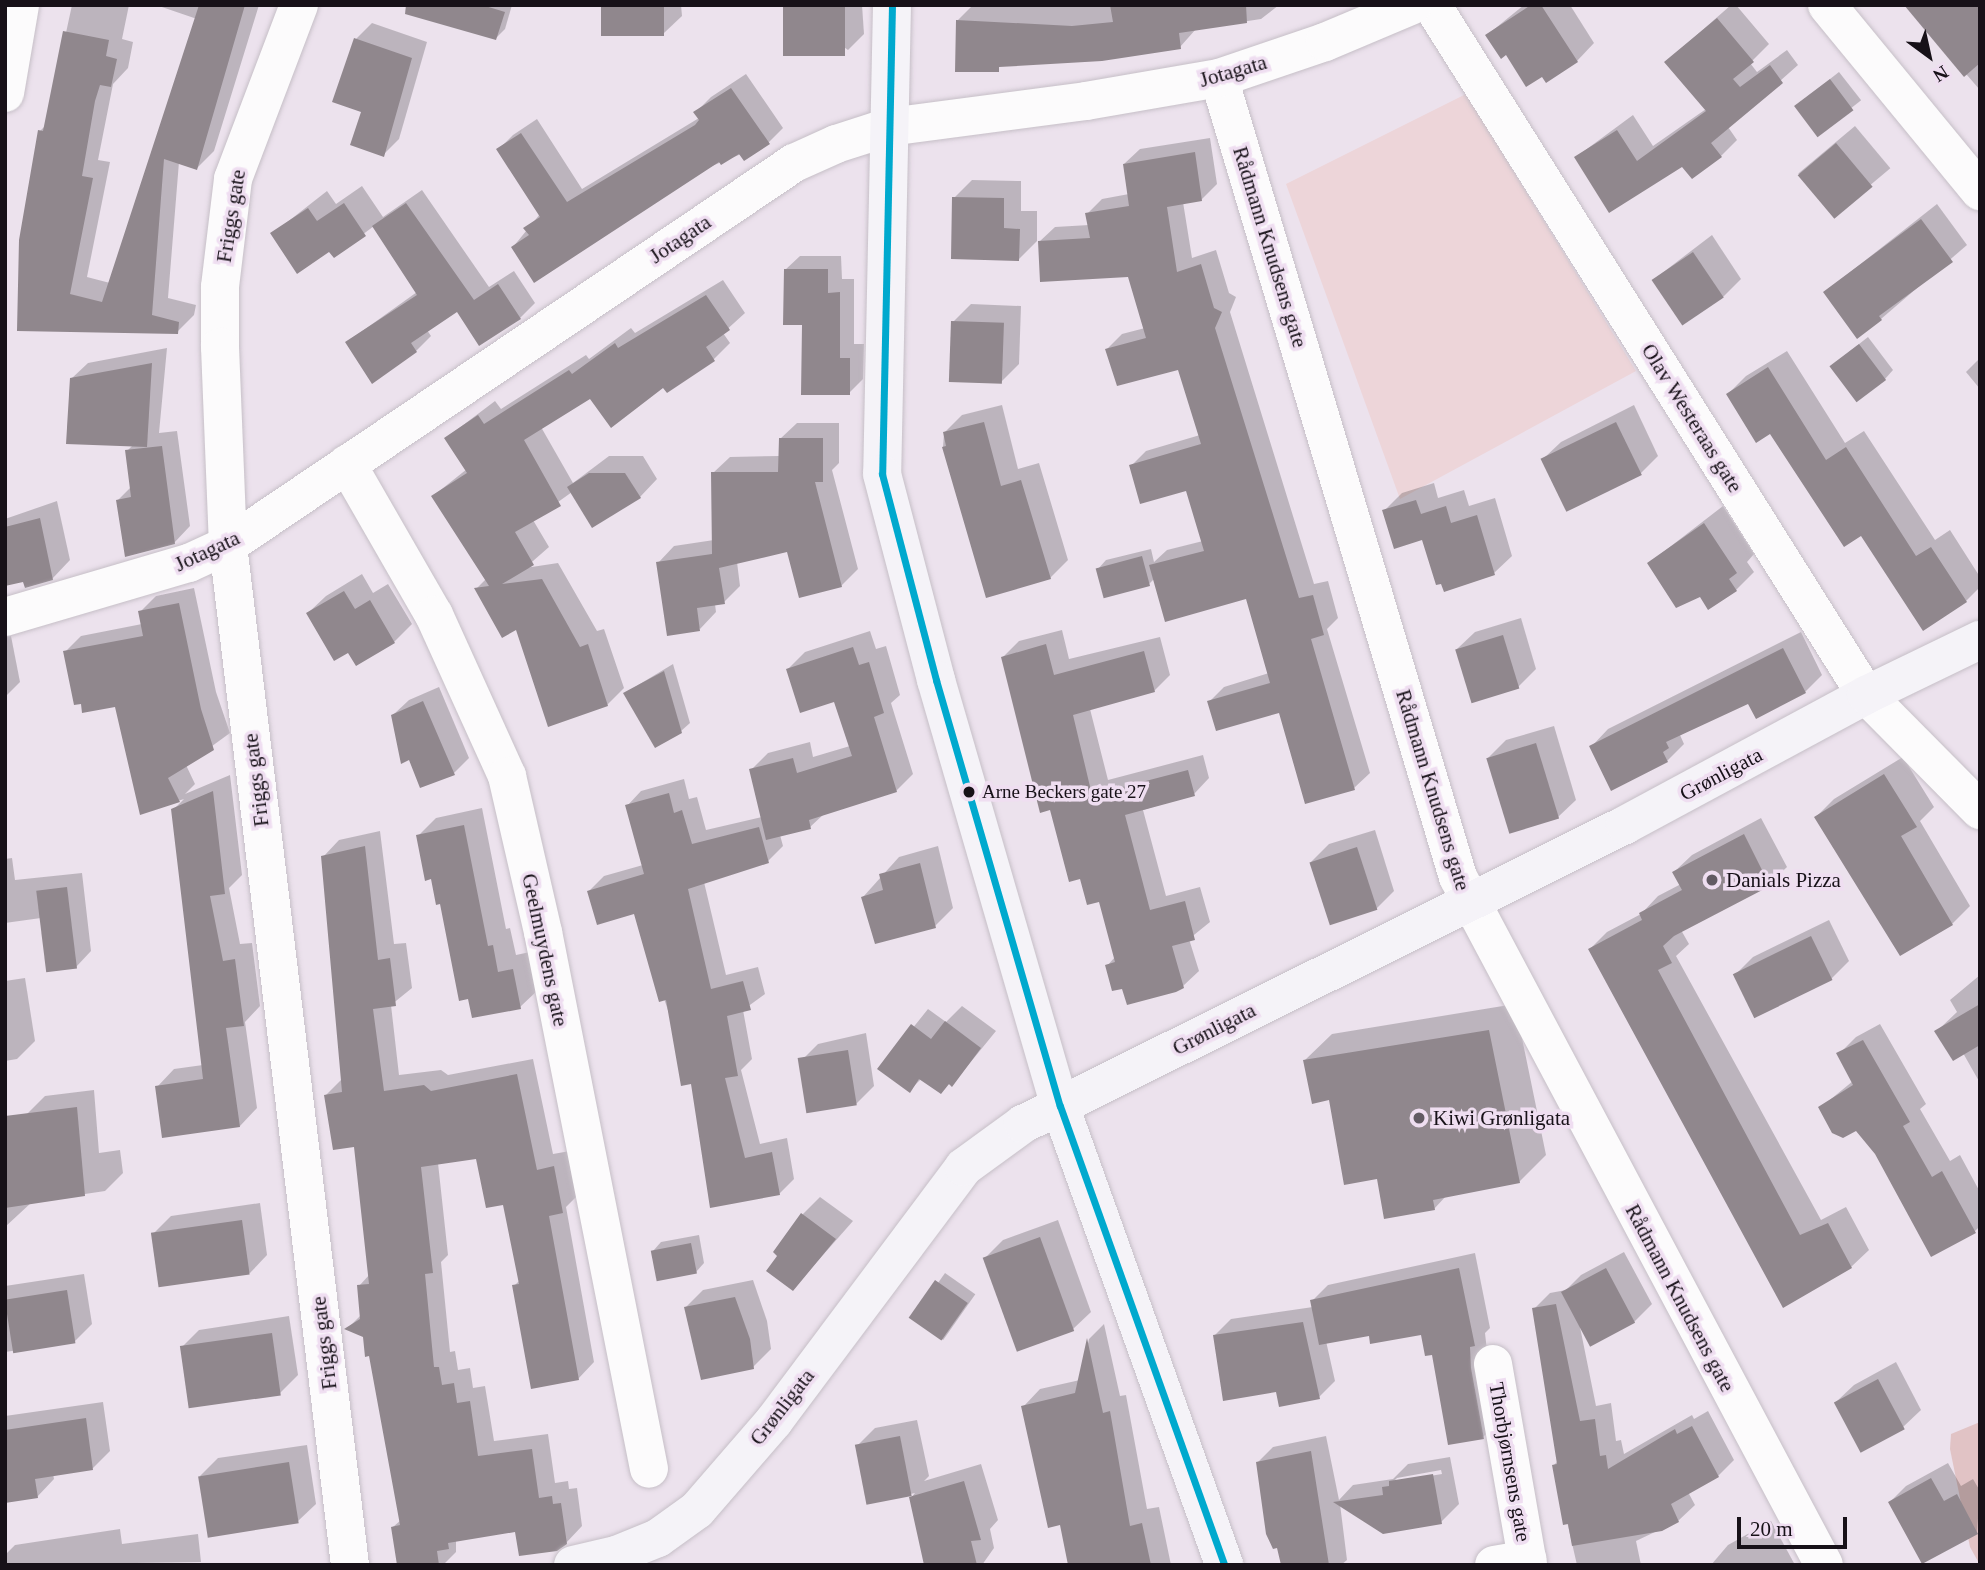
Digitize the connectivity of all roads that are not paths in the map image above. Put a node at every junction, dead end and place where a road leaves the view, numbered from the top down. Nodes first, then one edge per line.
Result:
1 (20, 5) edge
2 (299, 5) edge
3 (892, 5) edge
4 (1413, 5) edge
5 (1432, 5) edge
6 (1827, 5) edge
7 (1219, 78) junction
8 (5, 93) edge
9 (889, 127) junction
10 (1980, 191) edge
11 (346, 464) junction
12 (228, 545) junction
13 (5, 617) edge
14 (1980, 640) edge
15 (1866, 695) junction
16 (1980, 810) edge
17 (1469, 902) junction
18 (1060, 1106) junction
19 (1493, 1364) dead end
20 (649, 1469) dead end
21 (1516, 1563) edge
22 (351, 1565) edge
23 (573, 1565) edge
24 (1224, 1565) edge
25 (1824, 1565) edge

1 - 8 street
2 - 12 street, Friggs gate
3 - 9 main road
4 - 7 street, Jotagata
5 - 15 street, Olav Westeraas gate
6 - 10 street
7 - 9 street, Jotagata
7 - 17 street, Rådmann Knudsens gate
9 - 11 street, Jotagata
9 - 18 main road
11 - 12 street, Jotagata
11 - 20 street, Geelmuydens gate
12 - 13 street, Jotagata
12 - 22 street, Friggs gate
14 - 15 main road, Grønligata
15 - 16 street, Olav Westeraas gate
15 - 17 main road, Grønligata
17 - 18 main road, Grønligata
17 - 25 street, Rådmann Knudsens gate
18 - 23 main road, Grønligata
18 - 24 main road
19 - 21 street, Thorbjørnsens gate

